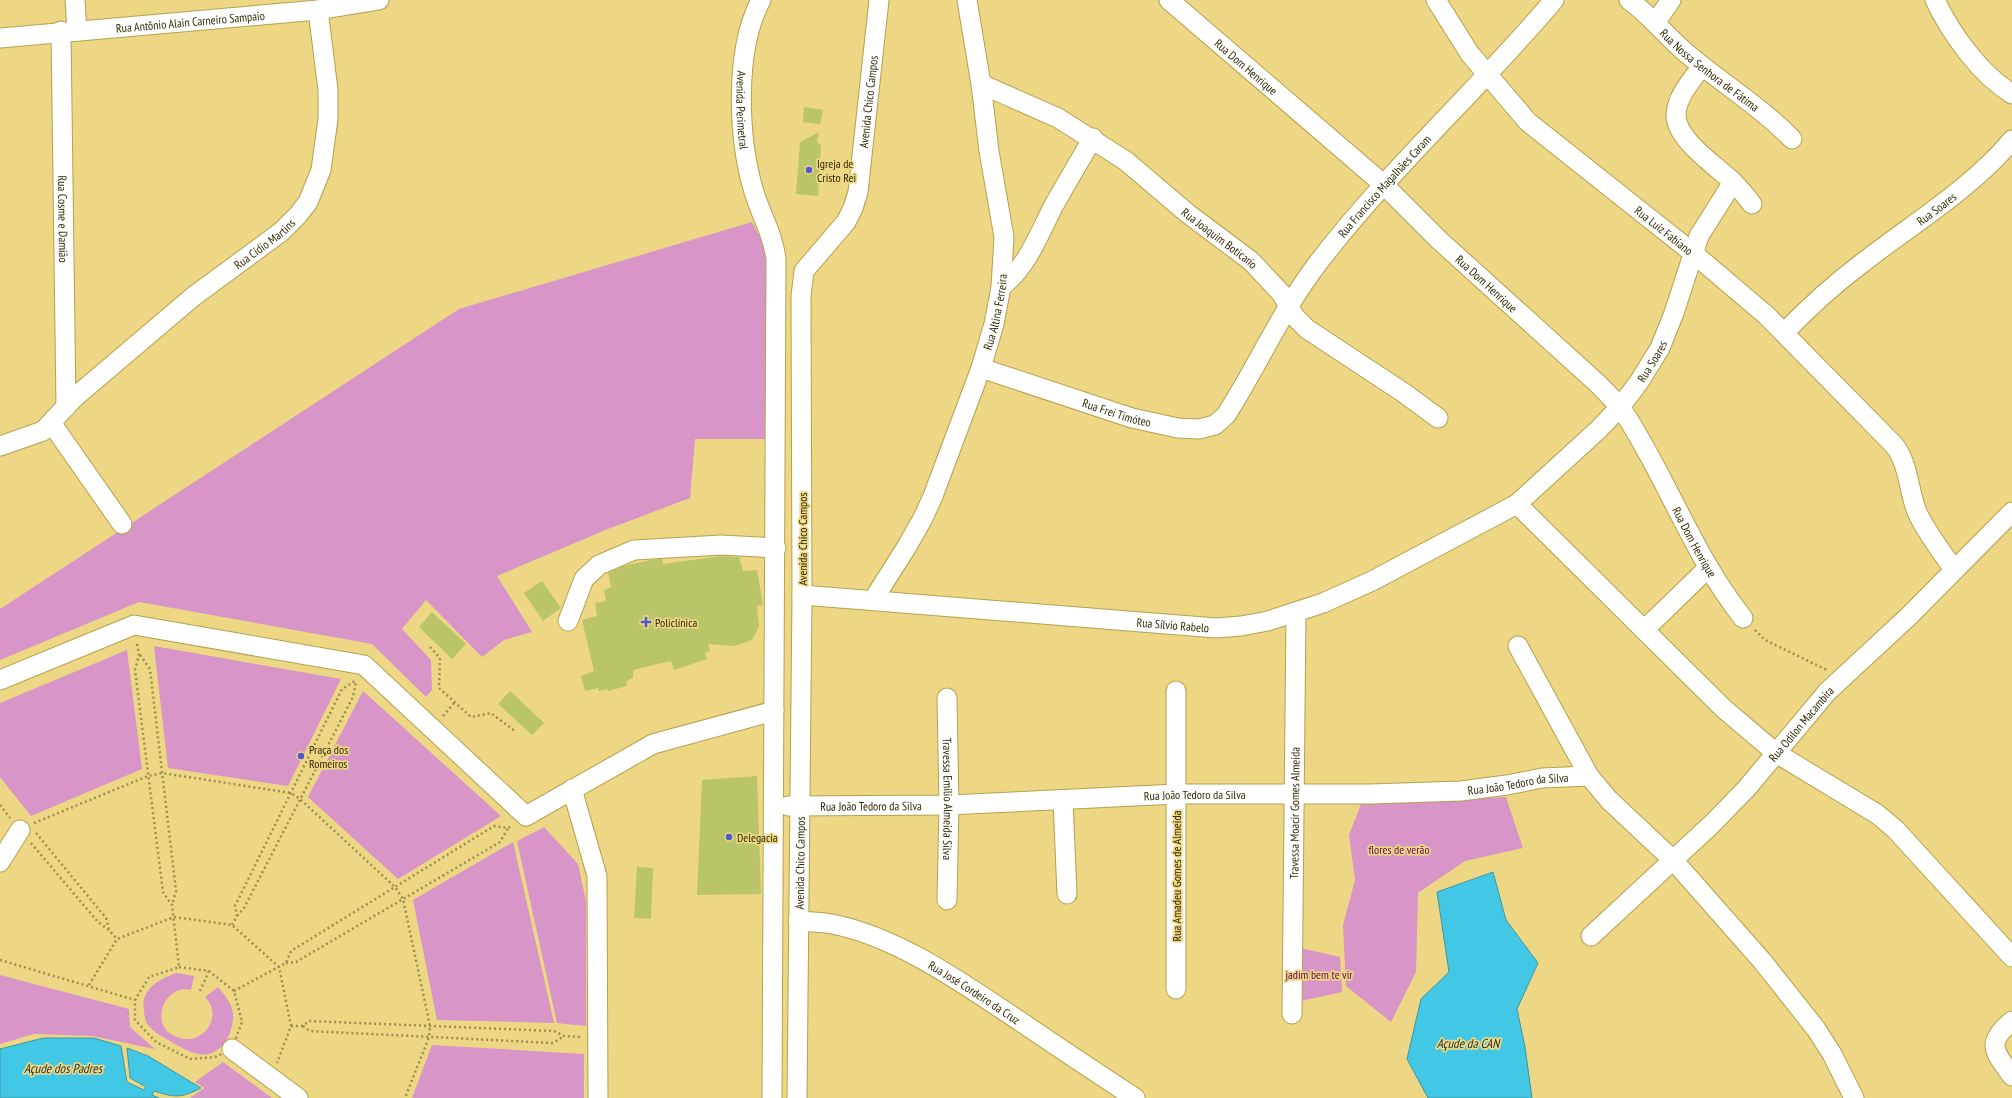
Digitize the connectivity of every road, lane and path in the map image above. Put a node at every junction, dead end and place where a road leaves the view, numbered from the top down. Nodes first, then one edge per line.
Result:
1 (75, 0) edge
2 (379, 0) edge
3 (761, 0) edge
4 (879, 0) edge
5 (967, 0) edge
6 (1169, 0) edge
7 (1436, 0) edge
8 (1554, 0) edge
9 (1629, 0) edge
10 (1671, 0) edge
11 (1935, 0) edge
12 (352, 2) edge
13 (318, 10) junction
14 (1655, 23) junction
15 (69, 31) junction
16 (0, 38) edge
17 (1702, 66) junction
18 (1487, 76) junction
19 (981, 84) junction
20 (2012, 94) edge
21 (1093, 138) junction
22 (1792, 138) dead end
23 (2012, 140) edge
24 (1733, 182) junction
25 (1383, 184) junction
26 (1752, 204) dead end
27 (766, 219) joint
28 (1693, 253) junction
29 (1001, 287) junction
30 (1288, 305) junction
31 (1784, 333) junction
32 (981, 368) junction
33 (1242, 391) joint
34 (66, 407) junction
35 (1620, 407) junction
36 (1438, 418) dead end
37 (52, 424) junction
38 (0, 446) edge
39 (775, 458) junction
40 (802, 458) junction
41 (1517, 504) junction
42 (2012, 512) edge
43 (122, 524) dead end
44 (776, 548) junction
45 (1708, 568) junction
46 (1954, 570) junction
47 (802, 595) junction
48 (873, 600) junction
49 (1296, 612) junction
50 (1743, 618) joint
51 (568, 621) dead end
52 (134, 625) junction
53 (1645, 630) junction
54 (1518, 646) dead end
55 (430, 647) dead end
56 (140, 655) junction
57 (360, 673) junction
58 (1842, 676) junction
59 (0, 680) edge
60 (1176, 691) dead end
61 (947, 698) dead end
62 (774, 711) junction
63 (516, 732) dead end
64 (1776, 753) junction
65 (162, 774) junction
66 (148, 776) junction
67 (1589, 776) junction
68 (572, 789) junction
69 (290, 793) junction
70 (1177, 794) junction
71 (1294, 794) junction
72 (300, 799) junction
73 (1063, 800) junction
74 (0, 805) edge
75 (800, 805) junction
76 (949, 805) junction
77 (774, 807) junction
78 (526, 816) junction
79 (25, 828) junction
80 (508, 828) junction
81 (1674, 861) junction
82 (0, 862) edge
83 (395, 887) junction
84 (1067, 894) dead end
85 (403, 899) junction
86 (947, 900) dead end
87 (172, 905) junction
88 (237, 916) junction
89 (174, 917) junction
90 (798, 921) junction
91 (232, 925) junction
92 (109, 930) junction
93 (1591, 936) dead end
94 (117, 940) junction
95 (2012, 957) edge
96 (0, 960) edge
97 (286, 963) junction
98 (178, 967) junction
99 (279, 967) junction
100 (209, 971) junction
101 (89, 985) junction
102 (1176, 989) dead end
103 (200, 992) dead end
104 (234, 992) junction
105 (135, 1000) junction
106 (1292, 1014) dead end
107 (2012, 1020) edge
108 (290, 1026) junction
109 (303, 1026) junction
110 (430, 1026) junction
111 (564, 1036) junction
112 (429, 1037) junction
113 (598, 1038) junction
114 (232, 1049) junction
115 (2012, 1076) edge
116 (272, 1078) junction
117 (298, 1098) edge
118 (404, 1098) edge
119 (598, 1098) edge
120 (772, 1098) edge
121 (798, 1098) edge
122 (1135, 1098) edge
123 (1854, 1098) edge

1 - 15 street, Rua Cosme e Damião
2 - 12 street, Rua Antônio Alain Carneiro Sampaio
3 - 27 street, Avenida Perimetral
4 - 40 street, Avenida Chico Campos
5 - 19 street, Rua Altina Ferreira
6 - 25 street, Rua Dom Henrique
7 - 18 street, Rua Luiz Fabiano
8 - 18 street, Rua Francisco Magalhães Caram
9 - 14 street, Rua Nossa Senhora de Fátima
10 - 14 street
11 - 20 street
12 - 13 street, Rua Antônio Alain Carneiro Sampaio
13 - 15 street, Rua Antônio Alain Carneiro Sampaio
13 - 34 street, Rua Cídio Martins
14 - 17 street, Rua Nossa Senhora de Fátima
15 - 16 street, Rua Antônio Alain Carneiro Sampaio
15 - 34 street, Rua Cosme e Damião
17 - 22 street, Rua Nossa Senhora de Fátima
17 - 24 street
18 - 25 street, Rua Francisco Magalhães Caram
18 - 28 street, Rua Luiz Fabiano
19 - 21 street, Rua Joaquim Boticario
19 - 29 street, Rua Altina Ferreira
21 - 29 street
21 - 30 street, Rua Joaquim Boticario
23 - 31 street, Rua Soares
24 - 26 street
24 - 28 street, Rua Soares
25 - 30 street, Rua Francisco Magalhães Caram
25 - 35 street, Rua Dom Henrique
27 - 39 street, Avenida Chico Campos
28 - 31 street, Rua Luiz Fabiano
28 - 35 street, Rua Soares
29 - 32 street, Rua Altina Ferreira
30 - 33 street, Rua Francisco Magalhães Caram
30 - 36 street, Rua Joaquim Boticario
31 - 46 street, Rua Luiz Fabiano
32 - 33 street, Rua Frei Timóteo
32 - 48 street, Rua Altina Ferreira
34 - 37 street, Rua Cídio Martins
35 - 41 street, Rua Soares
35 - 45 street, Rua Dom Henrique
37 - 38 street, Rua Cídio Martins
37 - 43 street
39 - 40 street
39 - 44 street, Avenida Chico Campos
40 - 47 street, Avenida Chico Campos
41 - 49 street, Rua Sílvio Rabelo
41 - 53 street
42 - 46 street, Rua Odilon Macambira
44 - 51 street
44 - 62 street, Avenida Chico Campos
45 - 50 street, Rua Dom Henrique
45 - 53 street
46 - 58 street, Rua Odilon Macambira
47 - 48 street, Rua Sílvio Rabelo
47 - 75 street, Avenida Chico Campos
48 - 49 street, Rua Sílvio Rabelo
49 - 71 street, Travessa Moacir Gomes Almeida
50 - 58 path
52 - 56 path
52 - 57 street
52 - 59 street
53 - 64 street
54 - 67 street
55 - 63 path
56 - 65 path
56 - 66 path
57 - 69 path
57 - 72 path
57 - 78 street
58 - 64 street, Rua Odilon Macambira
60 - 70 street, Rua Amadeu Gomes de Almeida
61 - 76 street, Travessa Emilio Almeida Silva
62 - 68 street
62 - 77 street, Avenida Chico Campos
64 - 81 street, Rua Odilon Macambira
64 - 95 street
65 - 66 path
65 - 69 path
65 - 87 path
66 - 79 path
66 - 87 path
67 - 71 street, Rua João Tedoro da Silva
67 - 81 street
68 - 78 street
68 - 113 street
69 - 72 path
69 - 88 path
70 - 71 street, Rua João Tedoro da Silva
70 - 73 street, Rua João Tedoro da Silva
70 - 102 street, Rua Amadeu Gomes de Almeida
71 - 106 street, Travessa Moacir Gomes Almeida
72 - 83 path
72 - 88 path
73 - 76 street, Rua João Tedoro da Silva
73 - 84 street
74 - 79 path
75 - 76 street, Rua João Tedoro da Silva
75 - 77 street, Rua João Tedoro da Silva
75 - 90 street, Avenida Chico Campos
76 - 86 street, Travessa Emilio Almeida Silva
77 - 120 street, Avenida Chico Campos
78 - 80 path
79 - 82 street
79 - 92 path
79 - 92 path
80 - 83 path
80 - 85 path
81 - 93 street, Rua Odilon Macambira
81 - 123 street
83 - 85 path
83 - 97 path
85 - 97 path
85 - 110 path
87 - 89 path
88 - 91 path
89 - 91 path
89 - 94 path
89 - 98 path
90 - 121 street, Avenida Chico Campos
90 - 122 street, Rua José Cordeiro da Cruz
91 - 99 path
92 - 94 path
94 - 101 path
96 - 101 path
97 - 99 path
98 - 100 path
98 - 105 path
99 - 104 path
99 - 108 path
100 - 103 path
100 - 104 path
101 - 105 path
104 - 114 path
105 - 114 path
107 - 115 street
108 - 109 path
108 - 116 path
109 - 110 path
109 - 112 path
110 - 111 path
110 - 112 path
111 - 112 path
111 - 113 path
112 - 118 path
113 - 119 street
114 - 116 street
116 - 117 street

